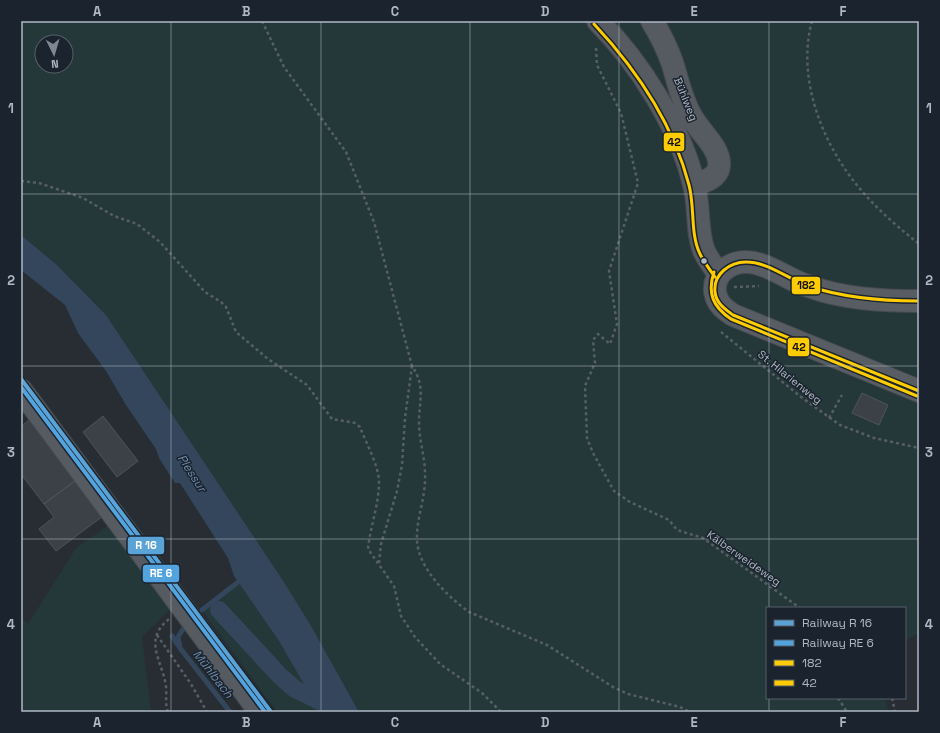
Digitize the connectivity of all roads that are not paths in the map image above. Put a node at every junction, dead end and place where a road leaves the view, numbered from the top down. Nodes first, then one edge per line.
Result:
1 (598, 21) edge
2 (652, 21) edge
3 (694, 185) junction
4 (717, 282) junction
5 (919, 301) edge
6 (21, 390) edge
7 (919, 391) edge
8 (260, 712) edge

1 - 3 street
2 - 3 street, Bühlweg
3 - 4 street
4 - 5 main road
4 - 7 main road
6 - 8 street

